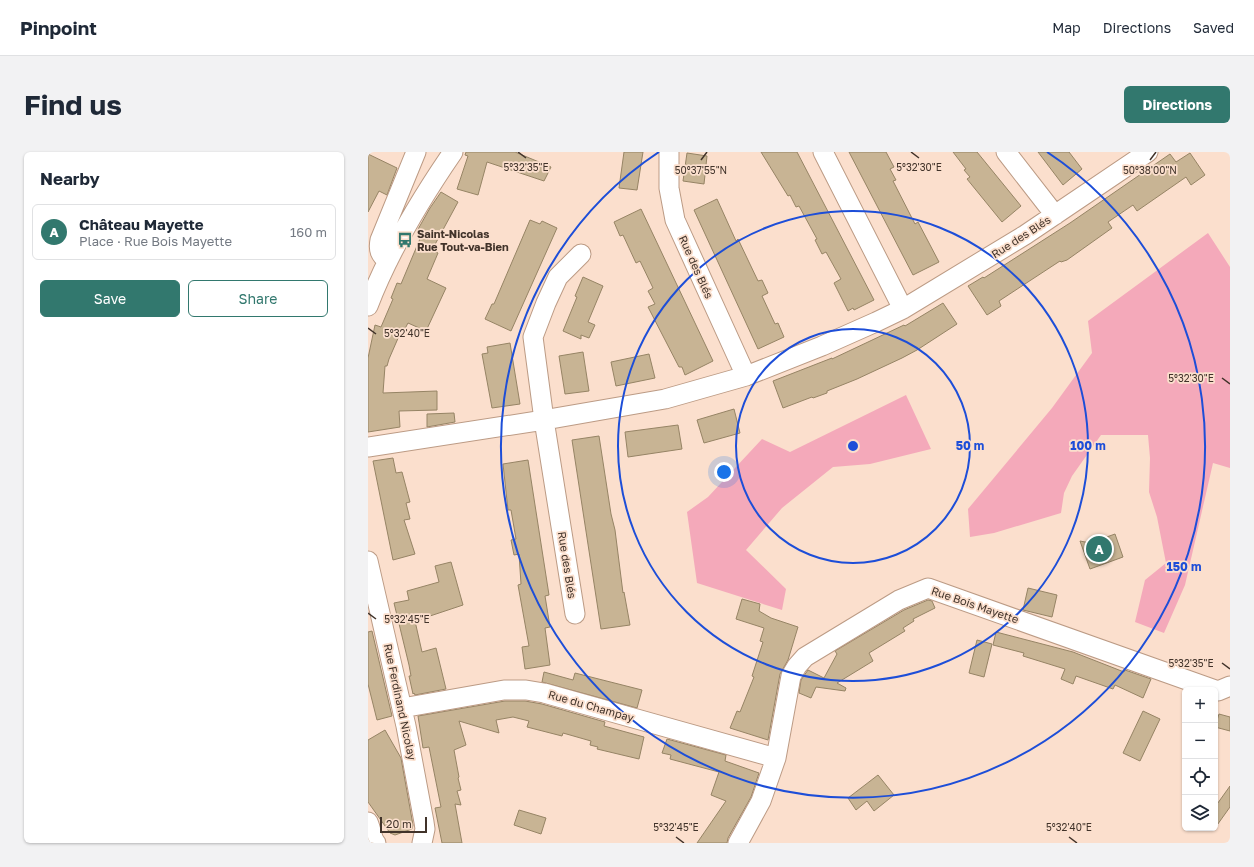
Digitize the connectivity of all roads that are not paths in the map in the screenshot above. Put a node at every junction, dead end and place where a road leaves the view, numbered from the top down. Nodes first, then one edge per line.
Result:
1 (416, 152) edge
2 (453, 152) edge
3 (669, 152) edge
4 (823, 152) edge
5 (1006, 152) edge
6 (1148, 152) edge
7 (1055, 215) junction
8 (581, 254) dead end
9 (388, 261) junction
10 (368, 306) edge
11 (903, 308) junction
12 (746, 376) junction
13 (544, 420) junction
14 (368, 447) edge
15 (368, 561) edge
16 (575, 614) dead end
17 (1230, 686) edge
18 (402, 708) junction
19 (776, 758) junction
20 (368, 822) edge
21 (373, 842) edge
22 (422, 843) edge
23 (738, 843) edge

1 - 9 street
2 - 9 street
3 - 12 street, Rue des Blés
4 - 11 street
5 - 7 street, Rue des Blés
6 - 7 street, Rue des Blés
7 - 11 street, Rue des Blés
8 - 13 street, Rue des Blés
9 - 10 street
11 - 12 street, Rue des Blés
12 - 13 street, Rue des Blés
13 - 14 street, Rue des Blés
13 - 16 street, Rue des Blés
15 - 18 street, Rue Ferdinand Nicolay
17 - 19 street, Rue Bois Mayette
18 - 19 street, Rue du Champay
18 - 22 street, Rue Ferdinand Nicolay
19 - 23 street, Rue Bois Mayette
20 - 21 street

